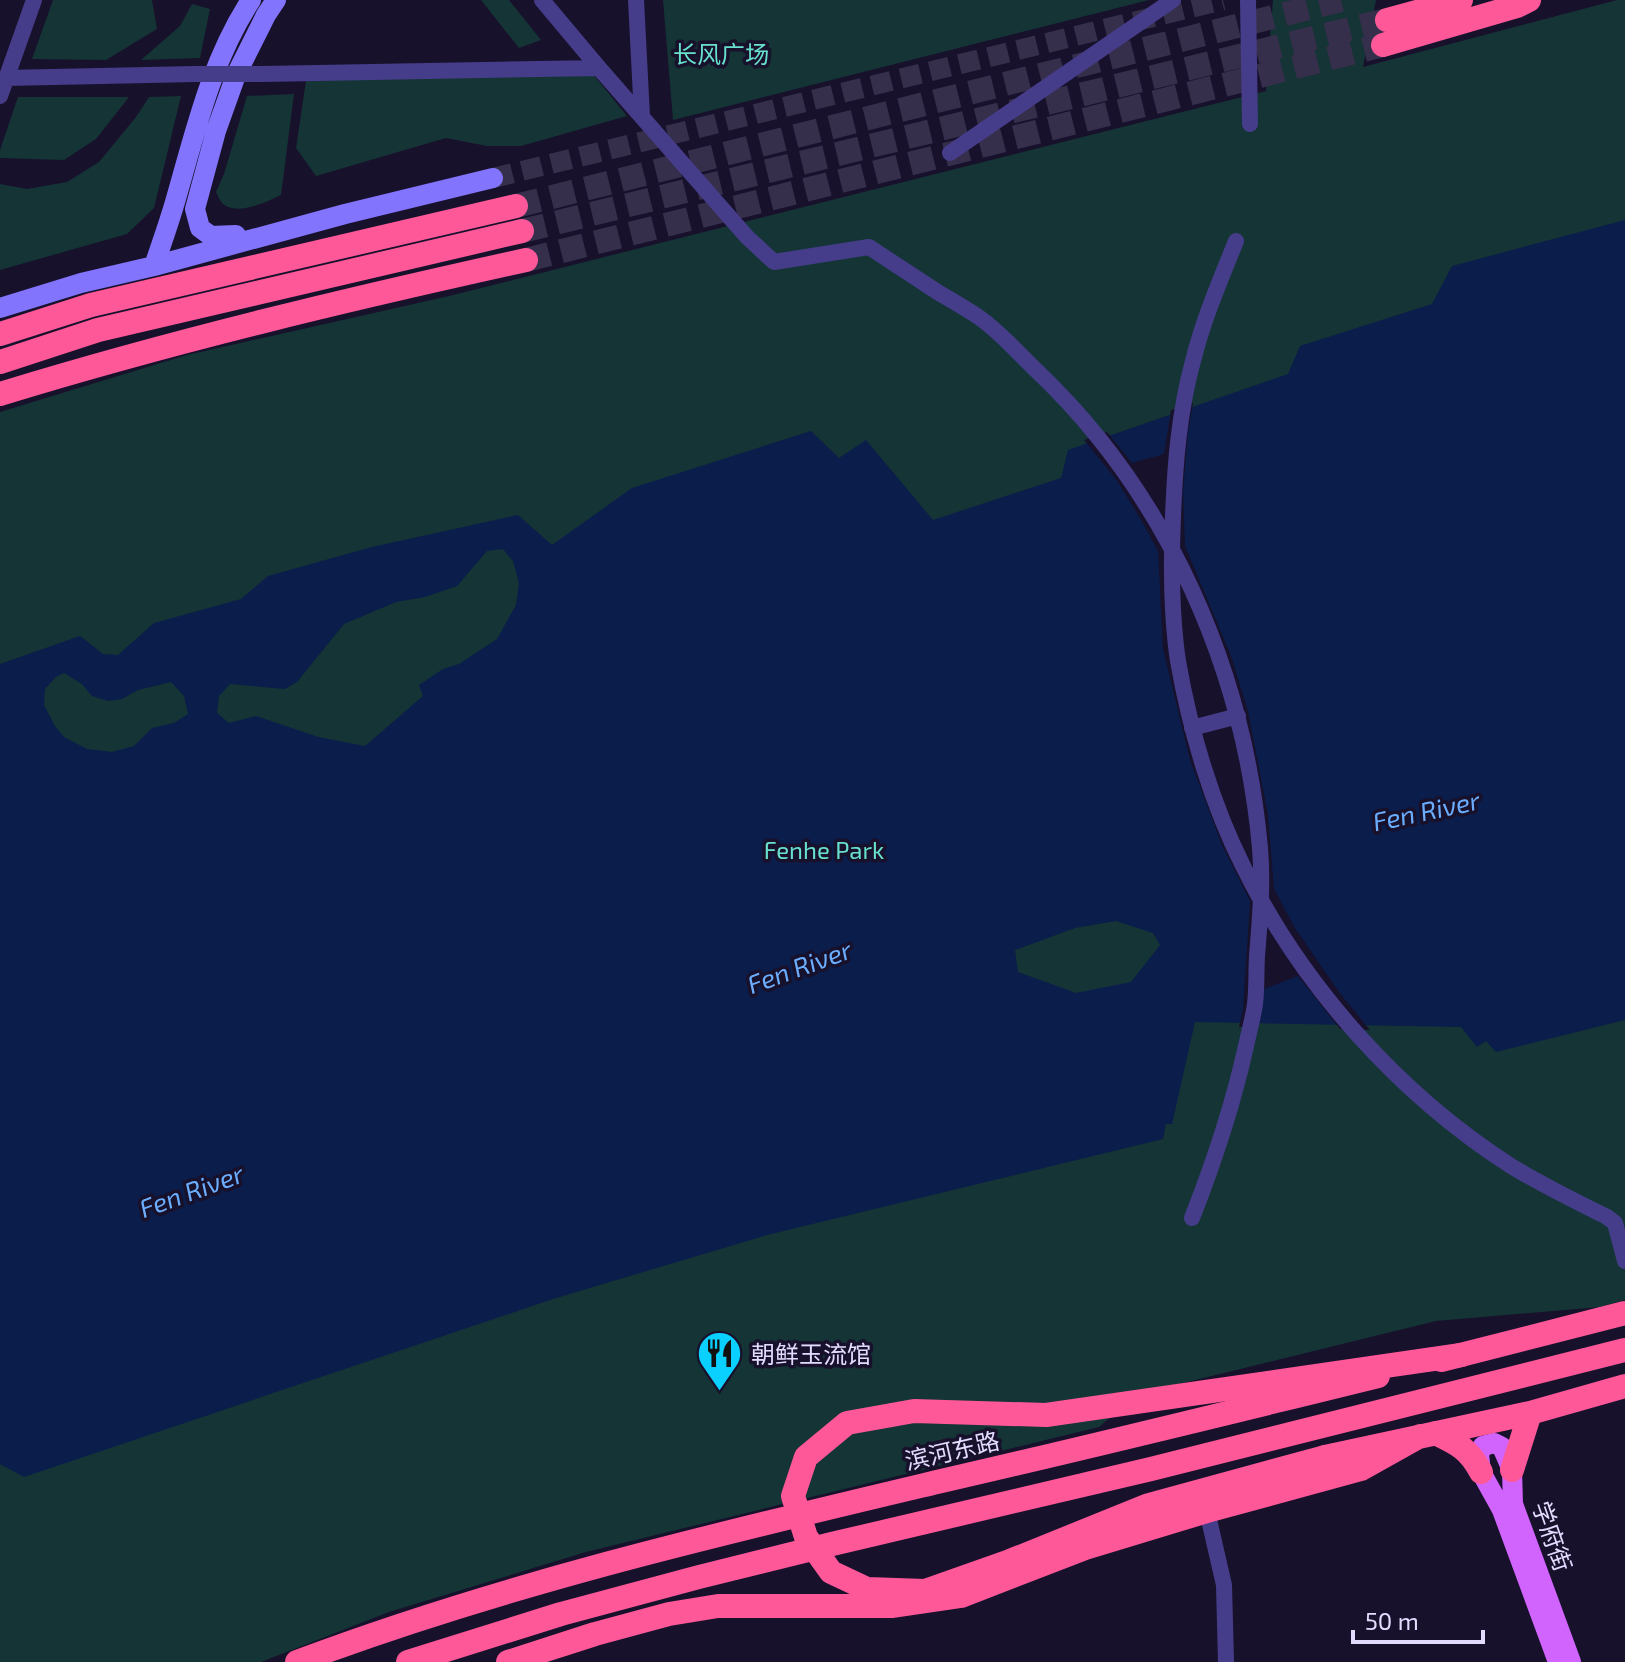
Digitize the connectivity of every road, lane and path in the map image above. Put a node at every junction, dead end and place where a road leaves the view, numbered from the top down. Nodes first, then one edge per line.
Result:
1 (34, 0) edge
2 (251, 0) edge
3 (276, 0) edge
4 (542, 0) edge
5 (636, 0) edge
6 (1173, 0) edge
7 (1248, 0) edge
8 (1461, 0) edge
9 (1542, 0) edge
10 (1523, 3) edge
11 (1387, 20) tunnel mouth
12 (1383, 45) tunnel mouth
13 (599, 68) junction
14 (5, 78) junction
15 (0, 96) edge
16 (642, 116) junction
17 (1250, 124) dead end
18 (950, 153) dead end
19 (493, 178) tunnel mouth
20 (516, 206) tunnel mouth
21 (522, 231) tunnel mouth
22 (280, 232) junction
23 (1236, 241) dead end
24 (526, 260) tunnel mouth
25 (154, 266) junction
26 (0, 308) edge
27 (0, 334) edge
28 (0, 362) edge
29 (0, 394) edge
30 (1238, 716) junction
31 (1192, 728) junction
32 (1192, 1218) dead end
33 (1625, 1261) edge
34 (1625, 1313) edge
35 (1625, 1350) edge
36 (1461, 1355) junction
37 (1625, 1386) edge
38 (1530, 1413) junction
39 (1428, 1435) junction
40 (1512, 1470) junction
41 (1481, 1472) junction
42 (1207, 1511) junction
43 (579, 1609) junction
44 (297, 1662) edge
45 (408, 1662) edge
46 (492, 1662) edge
47 (508, 1662) edge
48 (1226, 1662) edge
49 (1558, 1662) edge
50 (1571, 1662) edge

1 - 14 street
2 - 25 street
3 - 22 street
4 - 13 street
5 - 16 street
6 - 18 street
7 - 17 street
8 - 11 highway
9 - 10 highway
10 - 12 highway
13 - 14 street, bridge
13 - 16 street
14 - 15 street
16 - 30 street
19 - 22 street
20 - 27 highway
21 - 28 highway
22 - 25 street
23 - 31 street
24 - 29 highway
25 - 26 street
30 - 31 street
30 - 32 street
31 - 33 street
34 - 36 highway, 滨河东路
35 - 43 highway
36 - 39 highway, bridge
36 - 44 highway, 滨河东路
37 - 38 highway
38 - 39 highway
38 - 40 highway
39 - 41 highway
39 - 42 highway
40 - 41 main road
40 - 50 main road, 学府街
41 - 49 main road
42 - 47 highway
42 - 48 street
43 - 45 highway
43 - 46 highway

